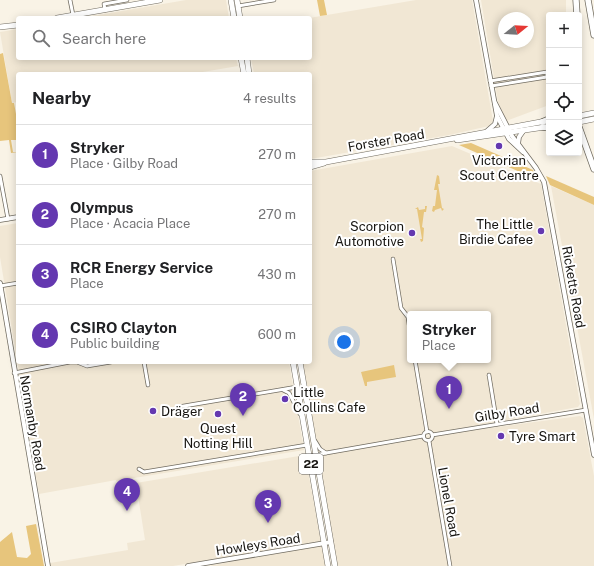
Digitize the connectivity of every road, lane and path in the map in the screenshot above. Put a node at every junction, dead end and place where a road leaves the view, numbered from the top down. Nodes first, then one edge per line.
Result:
1 (70, 0) edge
2 (127, 0) edge
3 (160, 0) edge
4 (237, 0) edge
5 (274, 0) edge
6 (476, 0) edge
7 (576, 0) edge
8 (588, 0) edge
9 (230, 1) edge
10 (140, 2) edge
11 (238, 6) junction
12 (105, 10) junction
13 (577, 12) edge
14 (73, 15) junction
15 (68, 16) edge
16 (234, 16) edge
17 (240, 16) edge
18 (16, 24) edge
19 (0, 28) edge
20 (594, 35) edge
21 (241, 60) edge
22 (247, 60) edge
23 (244, 72) edge
24 (250, 72) edge
25 (521, 76) junction
26 (522, 81) junction
27 (491, 84) junction
28 (495, 104) junction
29 (594, 113) edge
30 (582, 115) edge
31 (497, 116) junction
32 (594, 119) edge
33 (582, 121) edge
34 (546, 126) edge
35 (506, 130) junction
36 (524, 130) junction
37 (487, 131) junction
38 (582, 137) edge
39 (450, 140) junction
40 (518, 144) junction
41 (582, 146) edge
42 (523, 152) junction
43 (588, 155) junction
44 (312, 162) edge
45 (326, 162) junction
46 (312, 166) edge
47 (594, 169) edge
48 (0, 176) edge
49 (16, 217) edge
50 (8, 219) junction
51 (0, 220) edge
52 (393, 259) dead end
53 (16, 283) edge
54 (0, 285) edge
55 (407, 315) edge
56 (416, 363) edge
57 (60, 364) edge
58 (82, 364) edge
59 (99, 364) edge
60 (144, 364) edge
61 (293, 364) edge
62 (300, 364) edge
63 (14, 373) junction
64 (489, 375) dead end
65 (148, 385) dead end
66 (297, 386) junction
67 (283, 390) junction
68 (178, 407) dead end
69 (586, 410) junction
70 (303, 419) junction
71 (497, 424) junction
72 (311, 430) junction
73 (427, 432) junction
74 (432, 435) junction
75 (423, 436) junction
76 (429, 441) junction
77 (307, 445) junction
78 (326, 453) junction
79 (315, 455) junction
80 (594, 455) edge
81 (309, 456) junction
82 (139, 469) dead end
83 (331, 542) junction
84 (324, 543) junction
85 (48, 566) edge
86 (188, 566) edge
87 (328, 566) edge
88 (335, 566) edge
89 (450, 566) edge

1 - 14 street
2 - 12 street
3 - 10 main road
4 - 11 main road
5 - 11 street
6 - 27 street
7 - 13 highway
8 - 20 highway
9 - 16 main road
10 - 12 main road
11 - 17 main road
12 - 14 main road
14 - 15 main road
18 - 19 main road
21 - 23 main road
22 - 24 main road
25 - 26 street
25 - 26 street
25 - 27 street
26 - 27 street
27 - 28 street
28 - 31 street
28 - 35 street
29 - 30 main road
31 - 35 street
31 - 37 street
32 - 33 main road
34 - 35 main road, Forster Road
34 - 36 main road, Forster Road
35 - 36 main road, Forster Road
35 - 37 main road, Forster Road
35 - 39 main road, Forster Road
35 - 40 street, Ricketts Road
35 - 42 street, Ricketts Road
36 - 40 street
37 - 39 main road, Forster Road
38 - 43 highway
39 - 45 main road, Forster Road
40 - 42 street, Ricketts Road
41 - 43 highway
42 - 69 street, Ricketts Road
43 - 47 highway
44 - 45 main road, Forster Road
45 - 46 main road, Forster Road
48 - 50 street
49 - 50 street
50 - 51 street
52 - 55 street
53 - 54 street
54 - 63 street, Normanby Road
56 - 73 street
57 - 63 street
58 - 59 street
60 - 65 street
61 - 66 main road, 22
62 - 72 main road, 22
63 - 85 street, Normanby Road
64 - 71 street
66 - 67 street
66 - 70 main road, 22
67 - 68 street
67 - 70 street
69 - 71 street, Gilby Road
69 - 80 street, Ricketts Road
70 - 77 main road, 22
71 - 74 street, Gilby Road
72 - 78 street
72 - 79 main road, 22
73 - 74 street
73 - 75 street
74 - 76 street
75 - 76 street
75 - 78 street
76 - 89 street, Lionel Road
77 - 81 main road, 22
77 - 82 street
78 - 79 street
79 - 81 street
79 - 83 main road, 22
81 - 84 main road, 22
83 - 84 street, Howleys Road
83 - 88 main road, 22
84 - 86 street, Howleys Road
84 - 87 main road, 22

